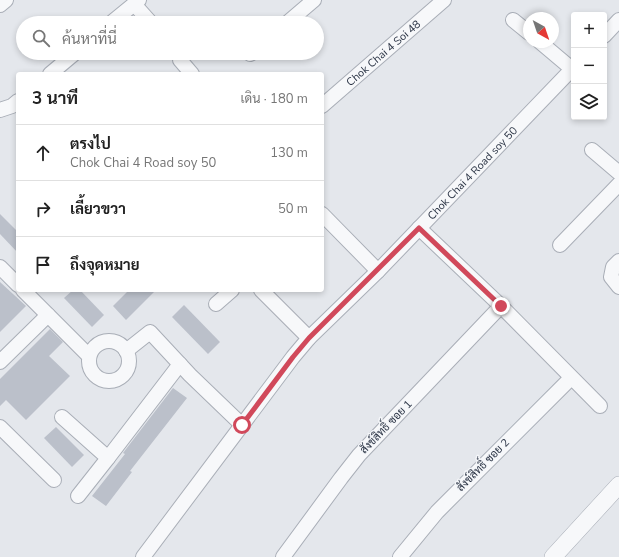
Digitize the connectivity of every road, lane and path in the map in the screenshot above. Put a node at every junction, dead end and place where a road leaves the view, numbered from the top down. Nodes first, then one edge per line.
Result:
1 (6, 0) edge
2 (314, 0) edge
3 (444, 0) edge
4 (137, 2) edge
5 (0, 5) edge
6 (120, 16) edge
7 (146, 16) edge
8 (295, 16) edge
9 (514, 20) dead end
10 (619, 20) edge
11 (523, 28) edge
12 (607, 33) edge
13 (548, 48) edge
14 (67, 60) edge
15 (180, 60) dead end
16 (571, 66) edge
17 (571, 70) edge
18 (52, 72) edge
19 (190, 72) edge
20 (16, 103) edge
21 (324, 104) edge
22 (0, 110) edge
23 (592, 150) dead end
24 (619, 173) edge
25 (619, 184) edge
26 (324, 216) edge
27 (419, 228) junction
28 (560, 245) dead end
29 (619, 261) edge
30 (0, 267) edge
31 (378, 271) junction
32 (16, 283) edge
33 (619, 287) edge
34 (25, 292) edge
35 (230, 292) edge
36 (262, 292) edge
37 (216, 304) dead end
38 (501, 306) junction
39 (48, 315) junction
40 (309, 338) junction
41 (126, 351) junction
42 (89, 356) junction
43 (0, 362) edge
44 (180, 364) junction
45 (571, 378) junction
46 (600, 406) dead end
47 (62, 417) dead end
48 (242, 425) junction
49 (0, 427) edge
50 (108, 458) junction
51 (54, 480) dead end
52 (619, 485) edge
53 (78, 496) dead end
54 (143, 557) edge
55 (283, 557) edge
56 (400, 557) edge
57 (553, 557) edge

1 - 5 street
2 - 8 street
3 - 21 street, Chok Chai 4 Soi 48
4 - 6 street
4 - 7 street
9 - 11 street
10 - 12 street
13 - 16 street
14 - 18 street
15 - 19 street
17 - 27 street, Chok Chai 4 Road soy 50
20 - 22 street
23 - 24 street
25 - 28 street
26 - 31 street
27 - 31 street, Chok Chai 4 Road soy 50
27 - 38 street
29 - 33 street
30 - 32 street
31 - 40 street, Chok Chai 4 Road soy 50
34 - 39 street
35 - 37 street
36 - 40 street
38 - 45 street
38 - 55 street, สังข์สิทธิ์ ซอย 1
39 - 42 street
39 - 43 street
40 - 48 street, Chok Chai 4 Road soy 50
41 - 42 street
41 - 42 street
41 - 44 street
44 - 48 street
44 - 50 street
45 - 46 street
45 - 56 street, สังข์สิทธิ์ ซอย 2
47 - 50 street
48 - 54 street, Chok Chai 4 Road soy 50
49 - 51 street
50 - 53 street
52 - 57 street

